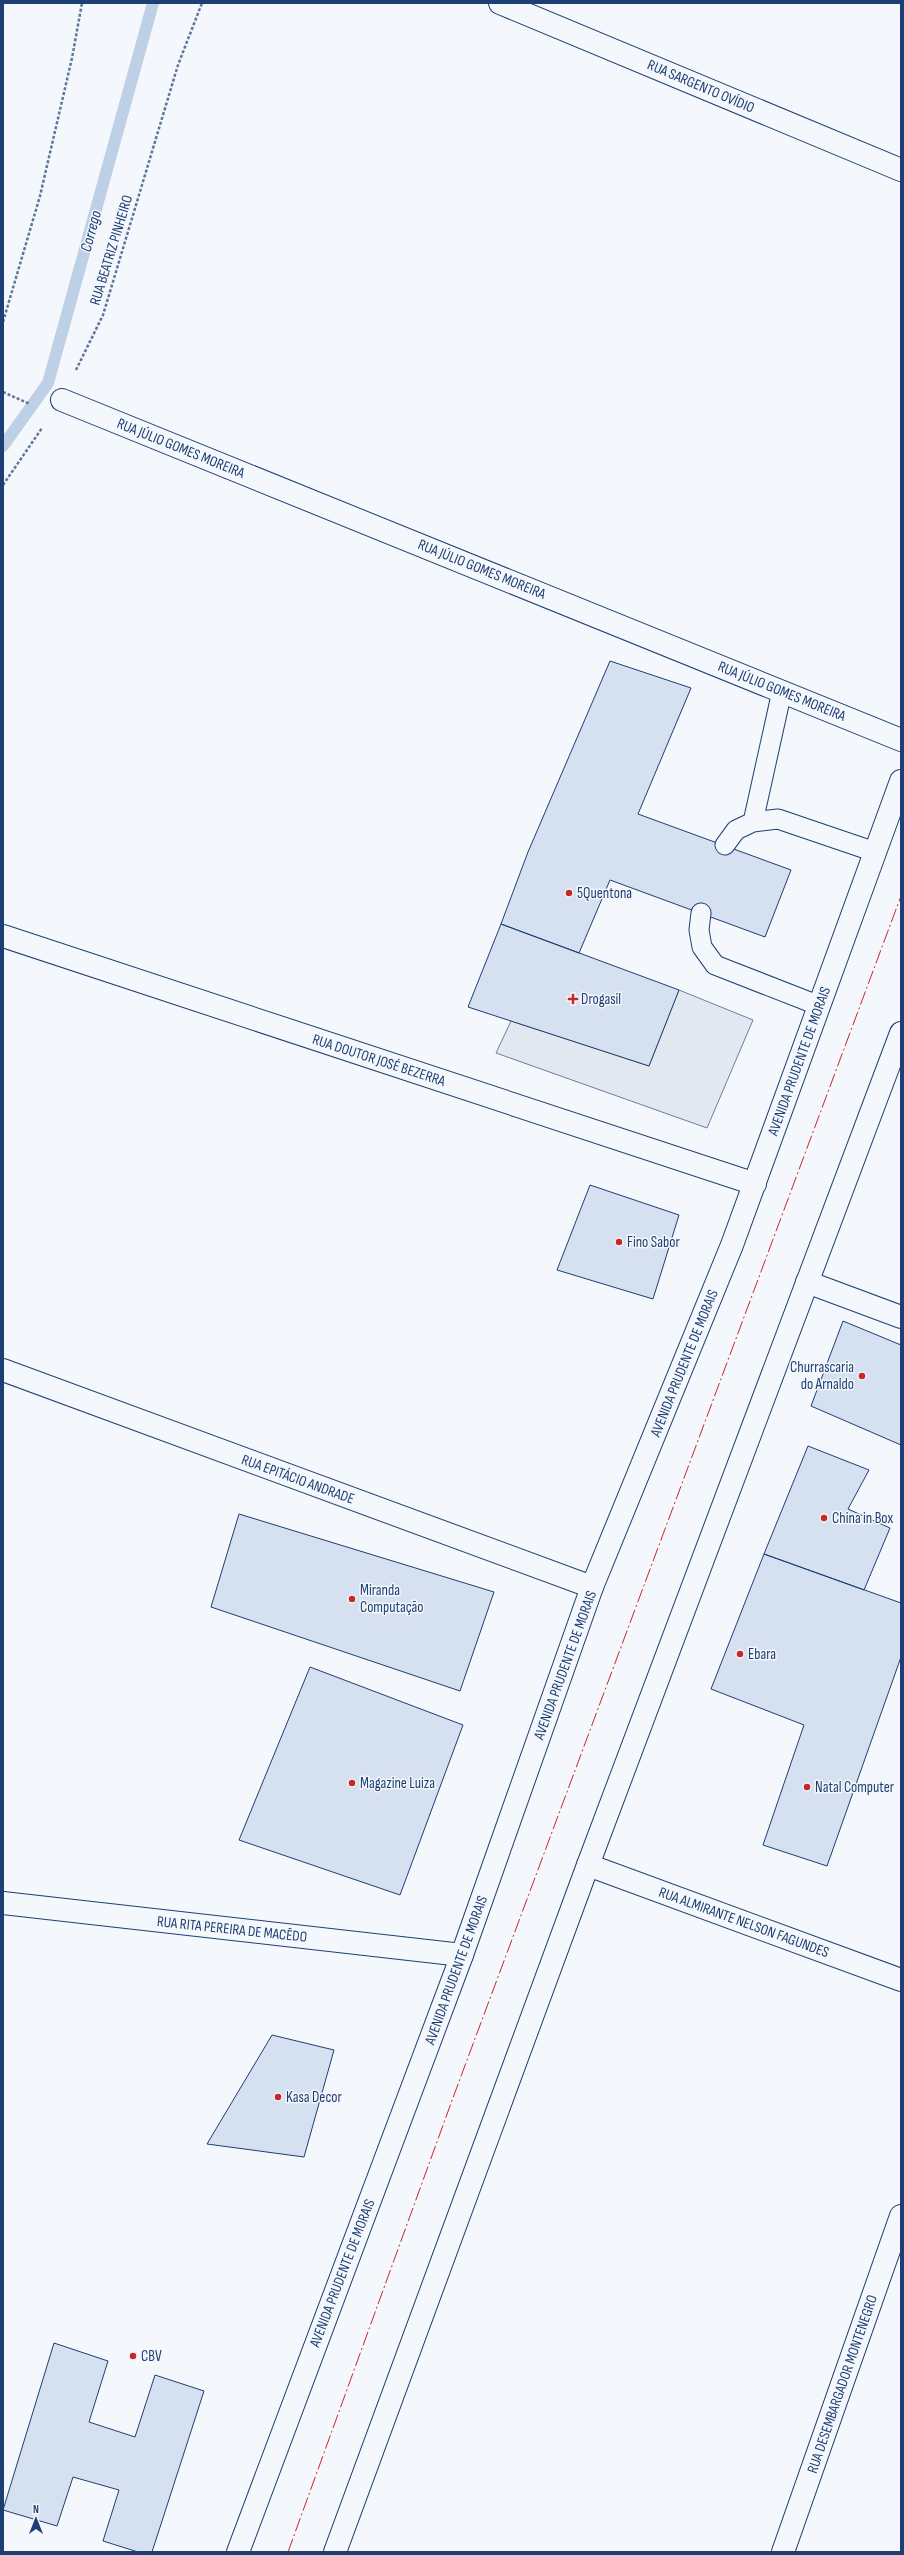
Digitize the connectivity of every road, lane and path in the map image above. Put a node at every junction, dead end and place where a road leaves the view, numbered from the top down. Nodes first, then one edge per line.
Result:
1 (82, 3) edge
2 (202, 3) edge
3 (500, 3) edge
4 (901, 170) edge
5 (3, 322) edge
6 (62, 400) junction
7 (3, 485) edge
8 (782, 691) junction
9 (901, 740) edge
10 (901, 781) edge
11 (753, 822) junction
12 (725, 845) dead end
13 (875, 852) junction
14 (701, 913) dead end
15 (3, 936) edge
16 (820, 1006) junction
17 (901, 1033) edge
18 (755, 1184) junction
19 (806, 1282) junction
20 (901, 1317) edge
21 (3, 1370) edge
22 (592, 1587) junction
23 (588, 1864) junction
24 (3, 1903) edge
25 (462, 1955) junction
26 (901, 1980) edge
27 (901, 2216) edge
28 (238, 2552) edge
29 (335, 2552) edge
30 (783, 2552) edge

1 - 5 path
2 - 6 path, RUA BEATRIZ PINHEIRO
3 - 4 street, RUA SARGENTO OVÍDIO
6 - 7 path, RUA BEATRIZ PINHEIRO
6 - 8 street, RUA JÚLIO GOMES MOREIRA
8 - 9 street, RUA JÚLIO GOMES MOREIRA
8 - 11 lane
10 - 13 street, AVENIDA PRUDENTE DE MORAIS
11 - 12 lane
11 - 13 lane
13 - 16 street, AVENIDA PRUDENTE DE MORAIS
14 - 16 lane
15 - 18 street, RUA DOUTOR JOSÉ BEZERRA
16 - 18 street, AVENIDA PRUDENTE DE MORAIS
17 - 19 street
18 - 22 street, AVENIDA PRUDENTE DE MORAIS
19 - 20 street
19 - 23 street
21 - 22 street, RUA EPITÁCIO ANDRADE
22 - 25 street, AVENIDA PRUDENTE DE MORAIS
23 - 26 street, RUA ALMIRANTE NELSON FAGUNDES
23 - 29 street
24 - 25 street, RUA RITA PEREIRA DE MACÊDO
25 - 28 street, AVENIDA PRUDENTE DE MORAIS
27 - 30 street, RUA DESEMBARGADOR MONTENEGRO

